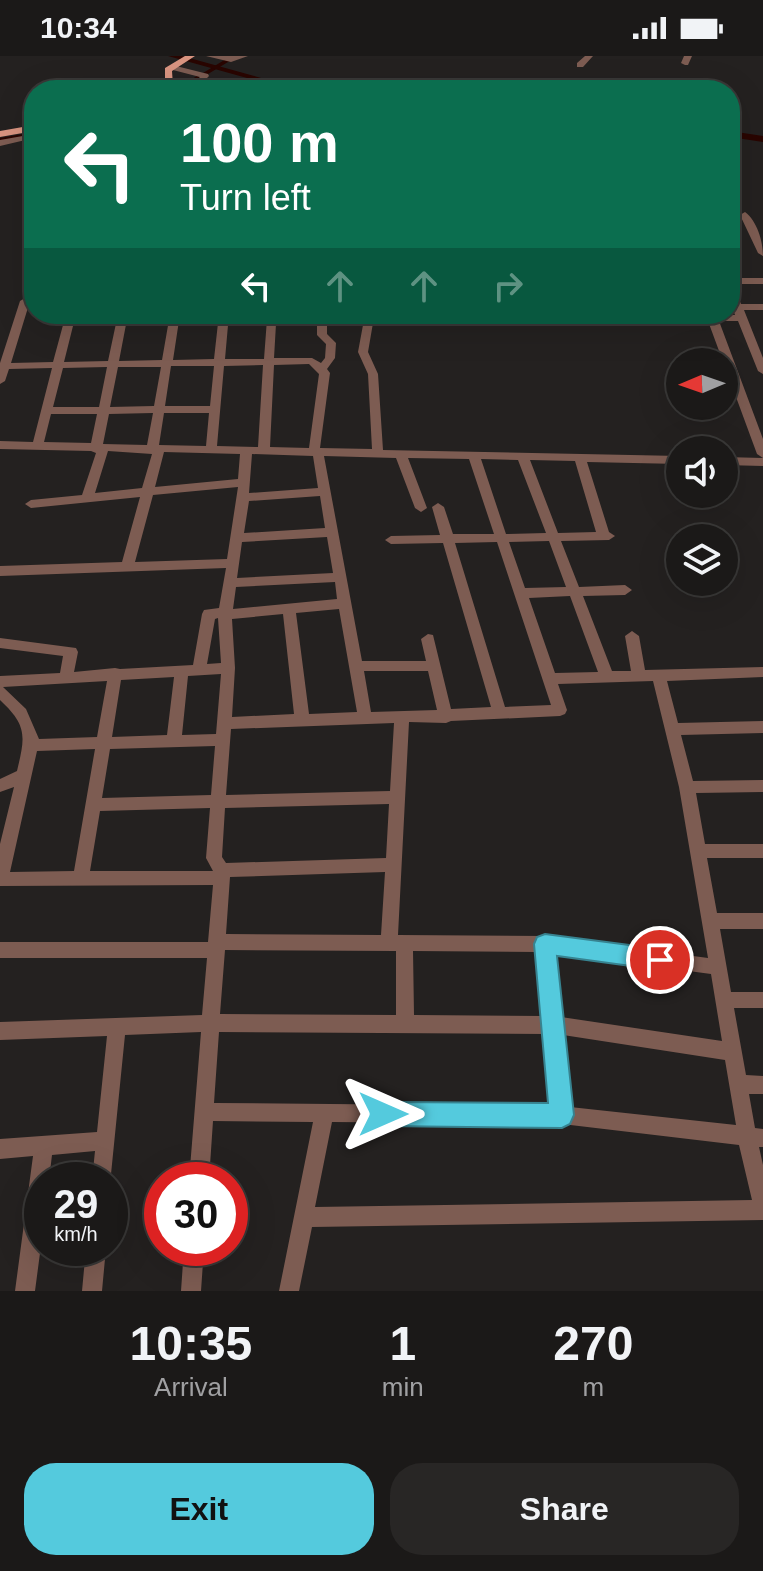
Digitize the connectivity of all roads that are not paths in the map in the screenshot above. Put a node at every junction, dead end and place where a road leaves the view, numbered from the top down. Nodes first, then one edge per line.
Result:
1 (191, 56) edge
2 (210, 56) edge
3 (244, 56) edge
4 (589, 56) edge
5 (580, 65) dead end
6 (174, 66) junction
7 (168, 80) edge
8 (201, 80) edge
9 (24, 130) edge
10 (0, 134) edge
11 (24, 138) edge
12 (0, 143) edge
13 (745, 215) dead end
14 (763, 253) edge
15 (740, 281) edge
16 (763, 281) edge
17 (24, 304) edge
18 (740, 307) edge
19 (763, 307) edge
20 (740, 314) edge
21 (742, 318) joint
22 (68, 324) edge
23 (121, 324) edge
24 (173, 324) edge
25 (223, 324) edge
26 (271, 324) edge
27 (322, 324) edge
28 (368, 324) edge
29 (715, 324) edge
30 (267, 362) junction
31 (167, 363) junction
32 (219, 363) junction
33 (113, 364) junction
34 (58, 365) junction
35 (2, 366) edge
36 (323, 368) junction
37 (763, 371) edge
38 (0, 381) edge
39 (215, 409) junction
40 (104, 410) junction
41 (159, 410) junction
42 (46, 411) junction
43 (0, 445) edge
44 (37, 447) junction
45 (99, 449) junction
46 (156, 450) junction
47 (211, 451) junction
48 (246, 452) junction
49 (264, 452) junction
50 (316, 453) junction
51 (763, 454) edge
52 (378, 455) junction
53 (401, 455) junction
54 (474, 456) junction
55 (523, 457) junction
56 (580, 459) junction
57 (666, 460) edge
58 (738, 461) edge
59 (763, 462) edge
60 (244, 482) junction
61 (147, 492) junction
62 (326, 492) junction
63 (243, 497) junction
64 (87, 498) junction
65 (31, 504) dead end
66 (438, 507) dead end
67 (421, 508) dead end
68 (333, 532) junction
69 (553, 537) junction
70 (237, 538) junction
71 (501, 538) junction
72 (448, 539) junction
73 (391, 540) dead end
74 (233, 563) junction
75 (127, 566) junction
76 (0, 571) edge
77 (341, 577) junction
78 (230, 583) junction
79 (625, 590) dead end
80 (574, 592) junction
81 (520, 593) junction
82 (346, 603) junction
83 (289, 609) junction
84 (226, 614) junction
85 (632, 636) dead end
86 (428, 639) dead end
87 (0, 643) edge
88 (357, 666) junction
89 (434, 666) junction
90 (228, 668) junction
91 (199, 669) junction
92 (182, 670) junction
93 (115, 673) junction
94 (762, 674) edge
95 (639, 676) junction
96 (659, 676) junction
97 (66, 677) junction
98 (607, 677) junction
99 (550, 679) junction
100 (0, 682) edge
101 (0, 692) edge
102 (500, 713) junction
103 (365, 716) junction
104 (402, 717) junction
105 (446, 717) junction
106 (302, 719) junction
107 (224, 723) junction
108 (763, 727) edge
109 (672, 729) junction
110 (222, 740) junction
111 (174, 741) junction
112 (103, 743) junction
113 (31, 745) junction
114 (24, 775) junction
115 (0, 786) edge
116 (763, 786) edge
117 (687, 787) junction
118 (397, 797) junction
119 (218, 802) junction
120 (93, 805) junction
121 (6, 828) edge
122 (698, 851) junction
123 (763, 851) edge
124 (394, 865) junction
125 (222, 874) junction
126 (0, 879) edge
127 (81, 879) junction
128 (710, 921) junction
129 (763, 921) edge
130 (396, 943) junction
131 (545, 944) junction
132 (217, 946) junction
133 (0, 950) edge
134 (718, 967) junction
135 (724, 1000) junction
136 (763, 1000) edge
137 (211, 1023) junction
138 (405, 1024) junction
139 (553, 1025) junction
140 (117, 1027) junction
141 (0, 1031) edge
142 (733, 1052) junction
143 (738, 1084) junction
144 (763, 1085) edge
145 (204, 1112) junction
146 (324, 1113) junction
147 (562, 1115) junction
148 (755, 1137) edge
149 (106, 1141) junction
150 (44, 1146) junction
151 (0, 1149) edge
152 (104, 1162) edge
153 (200, 1162) edge
154 (763, 1204) edge
155 (763, 1210) edge
156 (304, 1217) junction
157 (94, 1266) edge
158 (193, 1266) edge
159 (25, 1291) edge
160 (92, 1291) edge
161 (191, 1291) edge
162 (289, 1291) edge

1 - 6 main road
2 - 3 street
4 - 5 street
6 - 7 main road
6 - 8 street
9 - 10 main road
11 - 12 street
13 - 14 street
15 - 16 street
17 - 35 street
18 - 19 street
20 - 21 street
21 - 37 street
22 - 34 street
23 - 33 street
24 - 31 street
25 - 32 street
26 - 30 street
27 - 36 street
28 - 52 street
29 - 51 street
30 - 32 street
30 - 36 street
30 - 49 street
31 - 32 street
31 - 33 street
31 - 41 street
32 - 39 street
33 - 34 street
33 - 40 street
34 - 35 street
34 - 42 street
35 - 38 street
36 - 50 street
39 - 41 street
39 - 47 street
40 - 41 street
40 - 42 street
40 - 45 street
41 - 46 street
42 - 44 street
43 - 44 street
44 - 45 street
45 - 46 street
45 - 64 street
46 - 47 street
46 - 61 street
47 - 48 street
48 - 49 street
48 - 60 street
49 - 50 street
50 - 52 street
50 - 62 street
52 - 53 street
53 - 54 street
53 - 67 street
54 - 55 street
54 - 71 street
55 - 56 street
55 - 69 street
56 - 57 street
56 - 69 street
58 - 59 street
60 - 61 street
60 - 63 street
61 - 64 street
61 - 75 street
62 - 63 street
62 - 68 street
63 - 70 street
64 - 65 street
66 - 72 street
68 - 70 street
68 - 77 street
69 - 71 street
69 - 80 street
70 - 74 street
71 - 72 street
71 - 81 street
72 - 73 street
72 - 102 street
74 - 75 street
74 - 78 street
75 - 76 street
77 - 78 street
77 - 82 street
78 - 84 street
79 - 80 street
80 - 81 street
80 - 98 street
81 - 99 street
82 - 83 street
82 - 88 street
83 - 84 street
83 - 106 street
84 - 90 street
84 - 91 street
85 - 95 street
86 - 89 street
87 - 97 street
88 - 89 street
88 - 103 street
89 - 105 street
90 - 91 street
90 - 107 street
91 - 92 street
92 - 93 street
92 - 111 street
93 - 97 street
93 - 112 street
94 - 96 street
95 - 96 street
95 - 98 street
96 - 109 street
97 - 100 street
98 - 99 street
99 - 102 street
101 - 113 street
102 - 105 street
103 - 104 street
103 - 106 street
104 - 105 street
104 - 118 street
106 - 107 street
107 - 110 street
108 - 109 street
109 - 117 street
110 - 111 street
110 - 119 street
111 - 112 street
112 - 113 street
112 - 120 street
113 - 114 street
114 - 115 street
114 - 121 street
116 - 117 street
117 - 122 street
118 - 119 street
118 - 124 street
119 - 120 street
119 - 125 street
120 - 127 street
121 - 126 street
122 - 123 street
122 - 128 street
124 - 125 street
124 - 130 street
125 - 127 street
125 - 132 street
126 - 127 street
128 - 129 street
128 - 134 street
130 - 131 street
130 - 132 street
130 - 138 street
131 - 134 street
131 - 139 street
132 - 133 street
132 - 137 street
134 - 135 street
135 - 136 street
135 - 142 street
137 - 138 street
137 - 140 street
137 - 145 street
138 - 139 street
139 - 142 street
139 - 147 street
140 - 141 street
140 - 149 street
142 - 143 street
143 - 144 street
143 - 148 street
145 - 146 street
145 - 153 street
146 - 147 street
146 - 156 street
147 - 148 street
148 - 154 street
149 - 150 street
149 - 152 street
150 - 151 street
150 - 159 street
155 - 156 street
156 - 162 street
157 - 160 street
158 - 161 street

